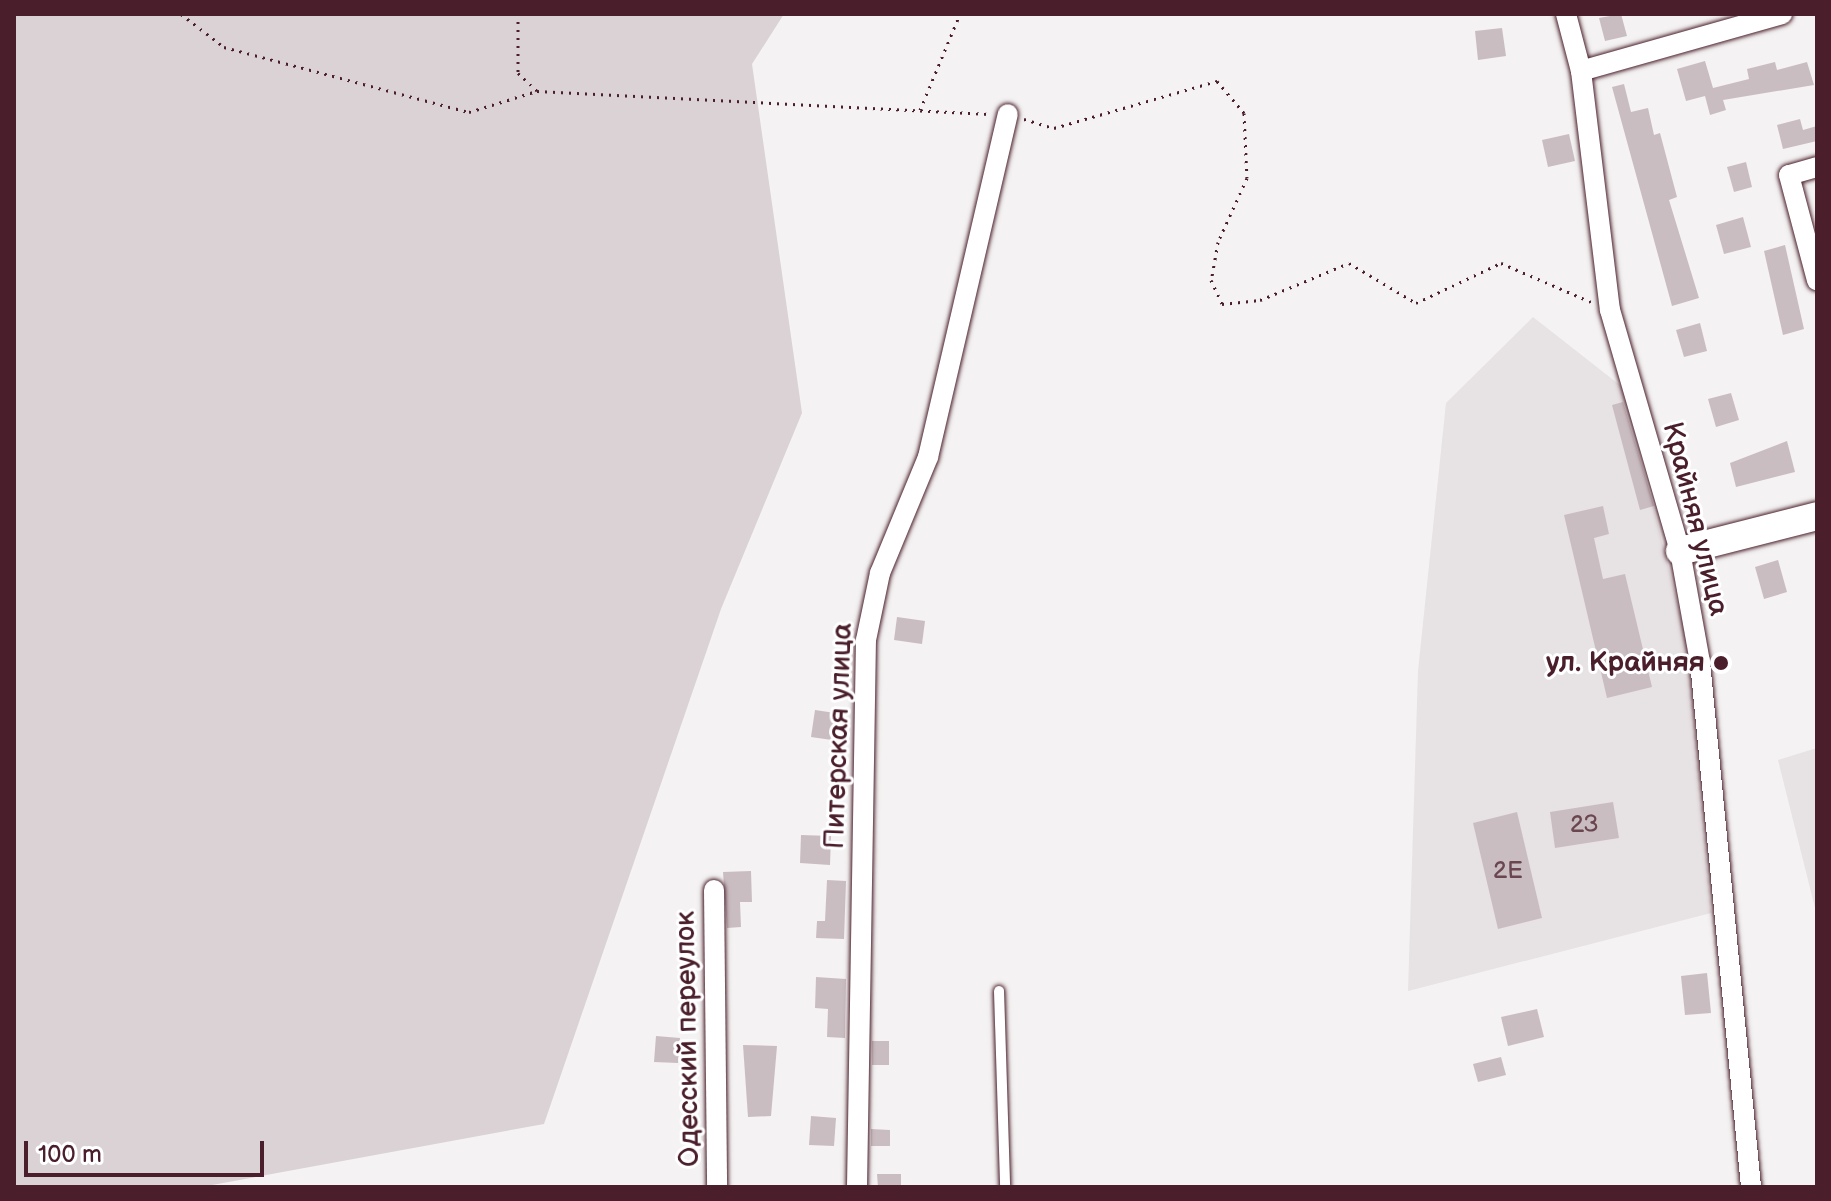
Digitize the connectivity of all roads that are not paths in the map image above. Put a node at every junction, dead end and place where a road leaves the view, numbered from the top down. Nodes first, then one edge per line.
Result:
1 (1566, 14) edge
2 (1782, 14) edge
3 (1759, 17) edge
4 (1581, 71) junction
5 (1008, 114) road end
6 (1817, 167) edge
7 (1817, 280) edge
8 (1817, 516) edge
9 (1680, 551) junction
10 (714, 890) dead end
11 (999, 991) dead end
12 (717, 1187) edge
13 (857, 1187) edge
14 (1005, 1187) edge
15 (1751, 1187) edge

1 - 4 street, Крайняя улица
2 - 3 street
3 - 4 street
4 - 9 street, Крайняя улица
5 - 13 street, Питерская улица
6 - 7 street
8 - 9 street
9 - 15 street, Крайняя улица
10 - 12 street, Одесский переулок
11 - 14 lane

